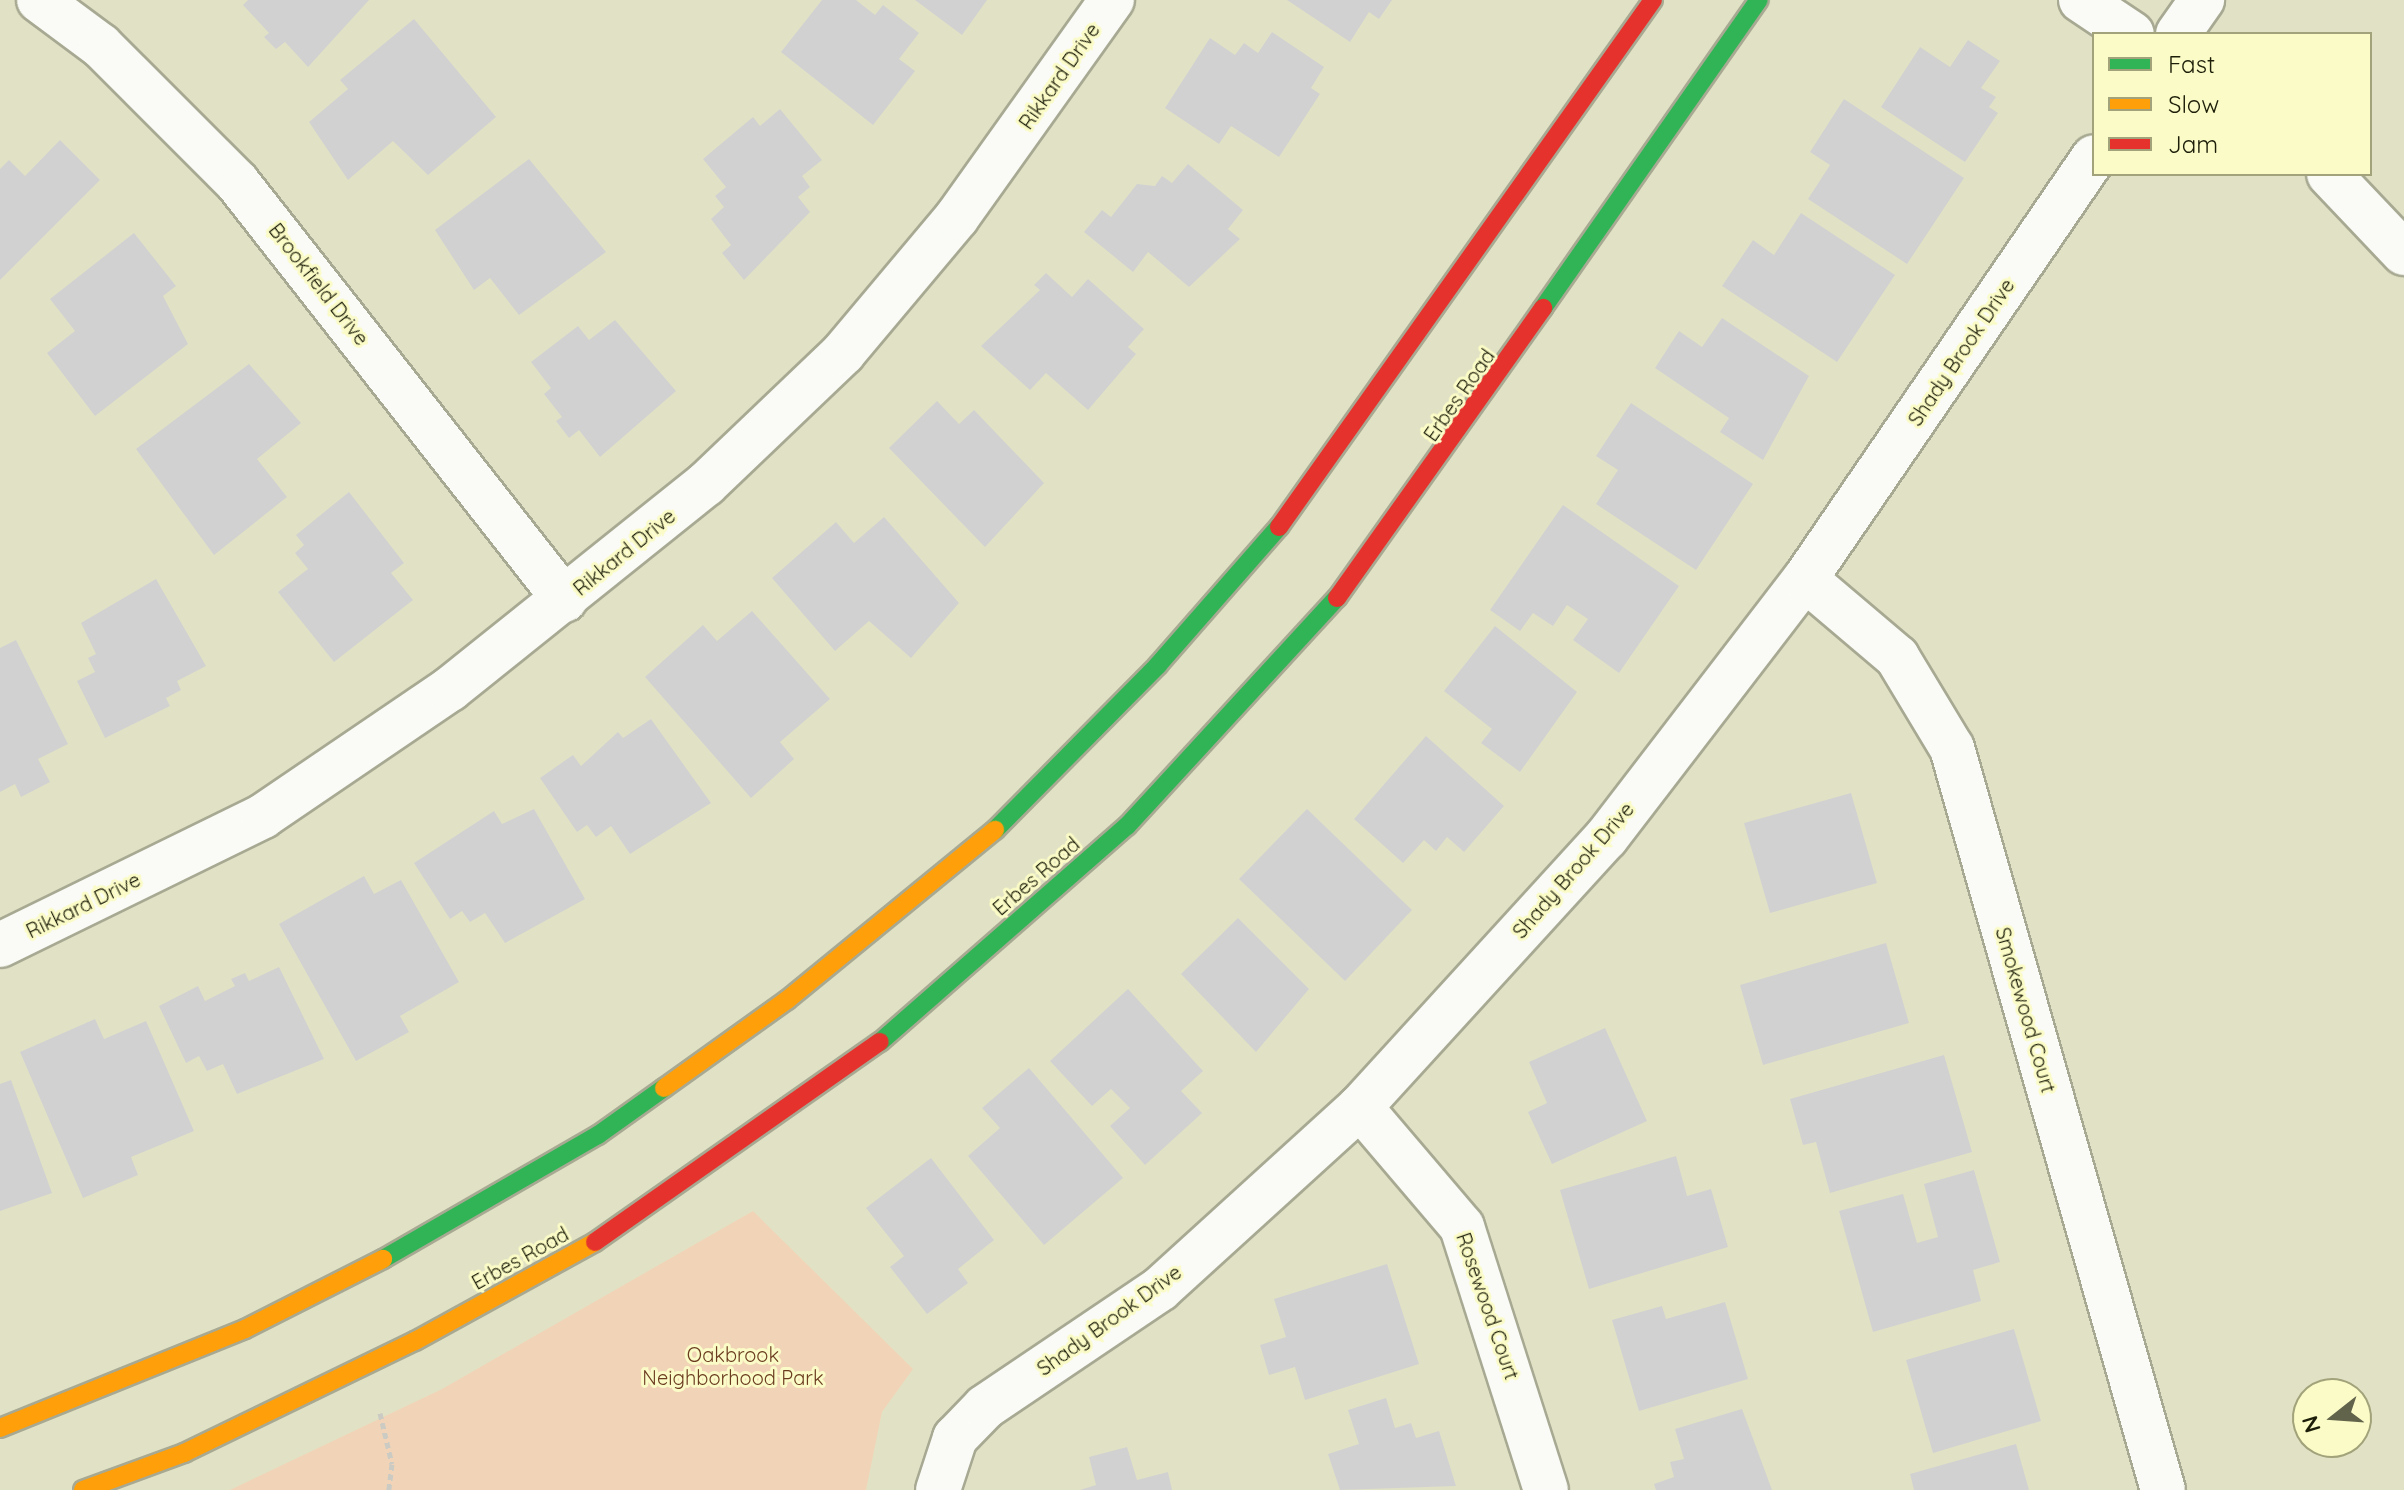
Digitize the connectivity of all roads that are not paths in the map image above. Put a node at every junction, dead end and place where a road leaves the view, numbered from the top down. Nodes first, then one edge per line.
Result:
1 (39, 0) edge
2 (1112, 0) edge
3 (1653, 0) edge
4 (1759, 0) edge
5 (2081, 0) edge
6 (2202, 0) edge
7 (2129, 32) edge
8 (2179, 32) edge
9 (2092, 160) edge
10 (2331, 176) edge
11 (2404, 253) edge
12 (1805, 579) junction
13 (565, 600) junction
14 (0, 945) edge
15 (1360, 1107) junction
16 (0, 1428) edge
17 (938, 1482) edge
18 (83, 1490) edge
19 (1546, 1490) edge
20 (2163, 1490) edge

1 - 13 street, Brookfield Drive
2 - 13 street, Rikkard Drive
3 - 16 main road
4 - 18 main road, Erbes Road
5 - 7 street
6 - 8 street
9 - 12 street, Shady Brook Drive
10 - 11 street
12 - 15 street, Shady Brook Drive
12 - 20 street, Smokewood Court
13 - 14 street, Rikkard Drive
15 - 17 street, Shady Brook Drive
15 - 19 street, Rosewood Court

